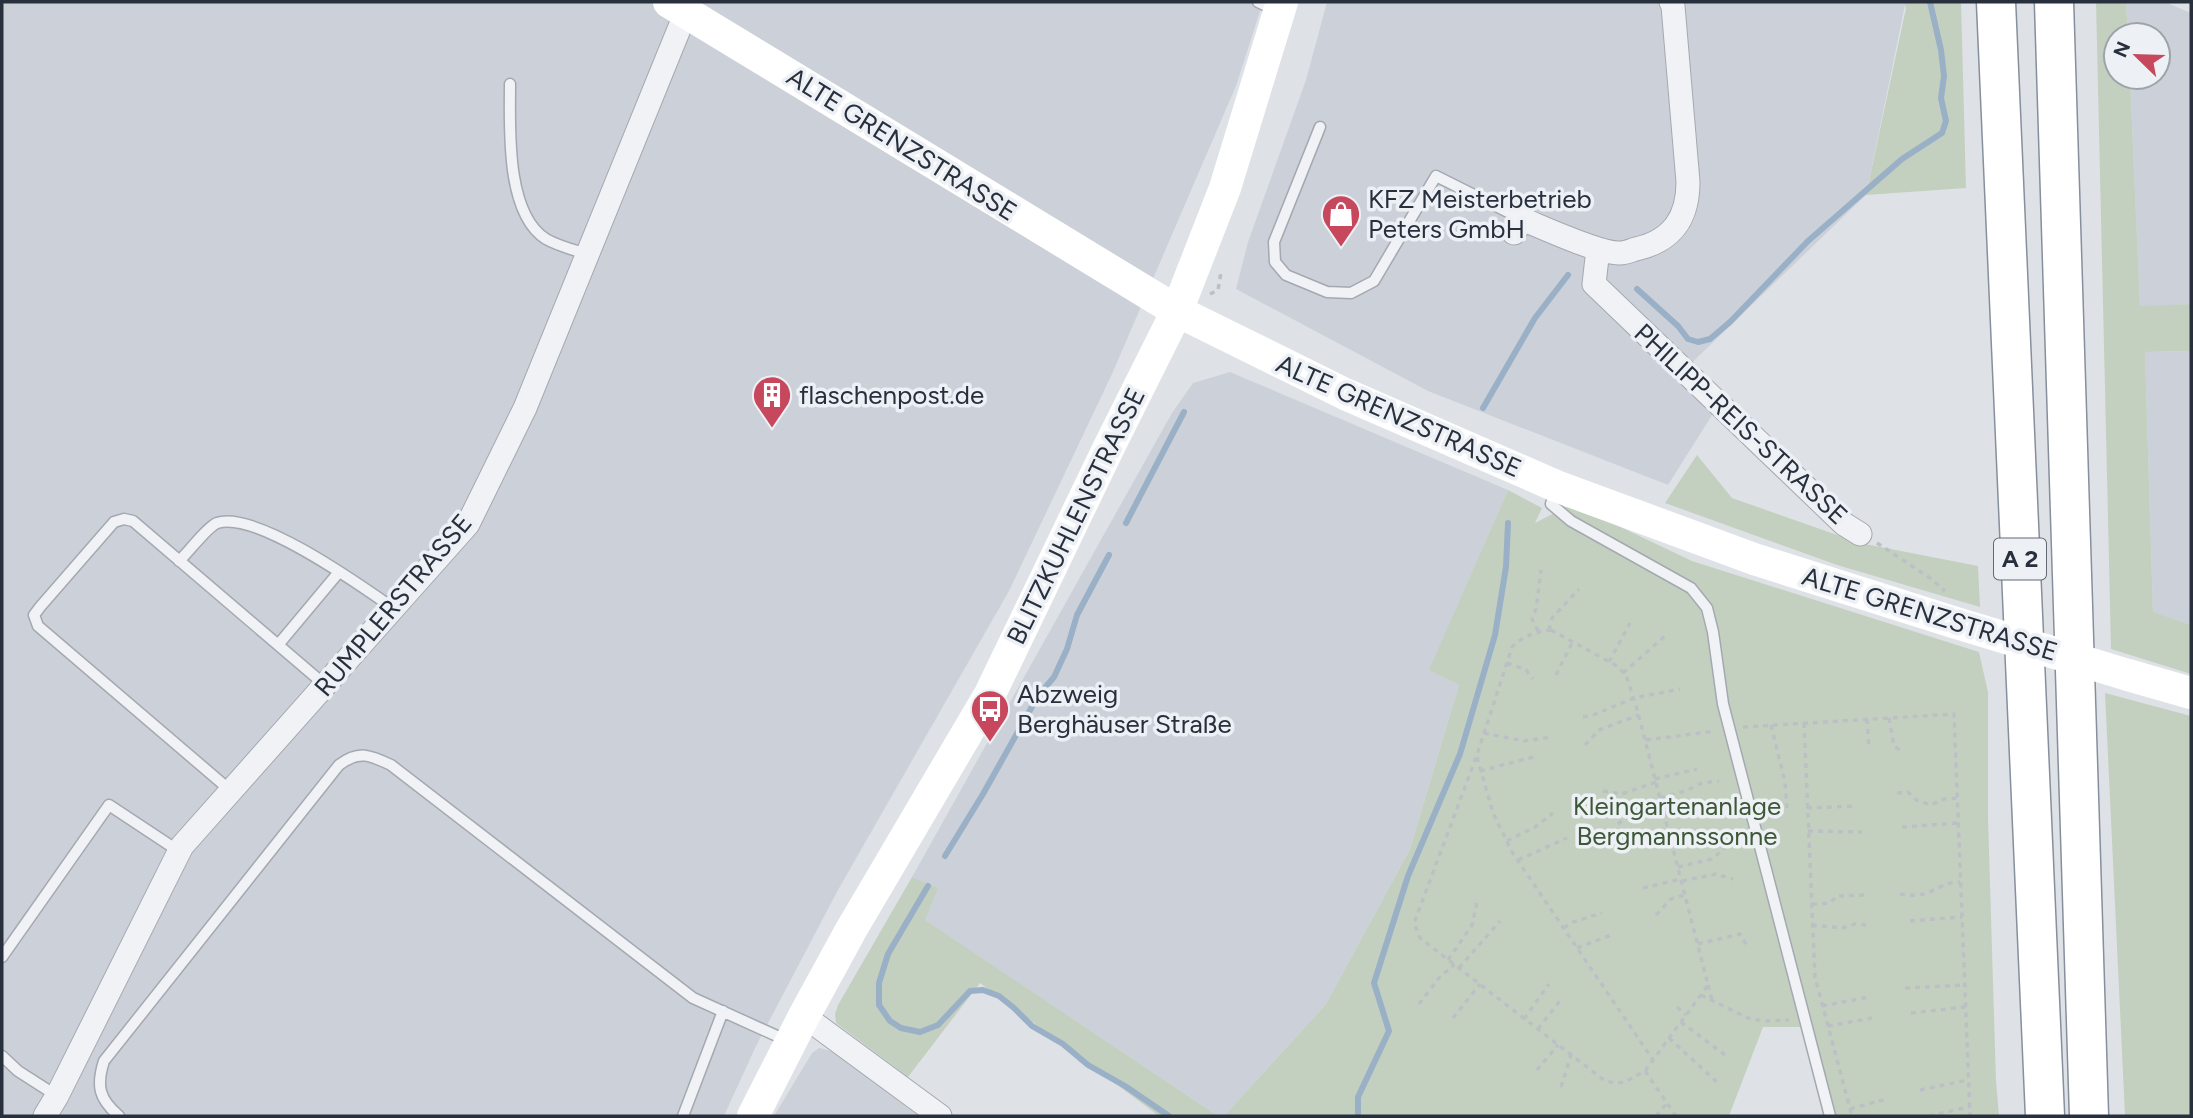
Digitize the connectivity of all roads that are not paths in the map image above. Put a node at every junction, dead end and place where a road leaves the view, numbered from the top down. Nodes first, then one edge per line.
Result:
1 (1671, 2) edge
2 (1996, 2) edge
3 (2054, 2) edge
4 (1273, 5) edge
5 (677, 7) edge
6 (510, 84) dead end
7 (1320, 127) dead end
8 (1518, 226) joint
9 (1598, 248) junction
10 (587, 254) junction
11 (1177, 311) junction
12 (1556, 486) junction
13 (1860, 534) road end
14 (179, 561) junction
15 (339, 572) junction
16 (393, 608) junction
17 (278, 645) junction
18 (325, 685) junction
19 (2191, 693) edge
20 (231, 791) junction
21 (180, 852) junction
22 (2, 957) edge
23 (723, 1011) junction
24 (797, 1029) junction
25 (2, 1056) edge
26 (57, 1096) junction
27 (45, 1116) edge
28 (119, 1116) edge
29 (683, 1116) edge
30 (753, 1116) edge
31 (940, 1116) edge
32 (1830, 1116) edge
33 (2045, 1116) edge
34 (2089, 1116) edge

1 - 9 street
2 - 33 highway, A 2
3 - 34 highway, A 2
4 - 11 street, BLITZKUHLENSTRASSE
5 - 10 street, RUMPLERSTRASSE
5 - 11 street, ALTE GRENZSTRASSE
6 - 10 lane
7 - 8 lane
8 - 9 street
9 - 13 street, PHILIPP-REIS-STRASSE
10 - 16 street, RUMPLERSTRASSE
11 - 12 street, ALTE GRENZSTRASSE
11 - 24 street, BLITZKUHLENSTRASSE
12 - 19 street, ALTE GRENZSTRASSE, bridge
12 - 32 lane
14 - 15 lane
14 - 17 lane
14 - 20 lane
15 - 16 lane
15 - 17 lane
16 - 18 street, RUMPLERSTRASSE
17 - 18 lane
18 - 20 street, RUMPLERSTRASSE
20 - 21 street, RUMPLERSTRASSE
21 - 22 lane
21 - 26 street, RUMPLERSTRASSE
23 - 24 lane
23 - 28 lane
23 - 29 lane
24 - 30 street, BLITZKUHLENSTRASSE
24 - 31 street
25 - 26 lane
26 - 27 street, RUMPLERSTRASSE

